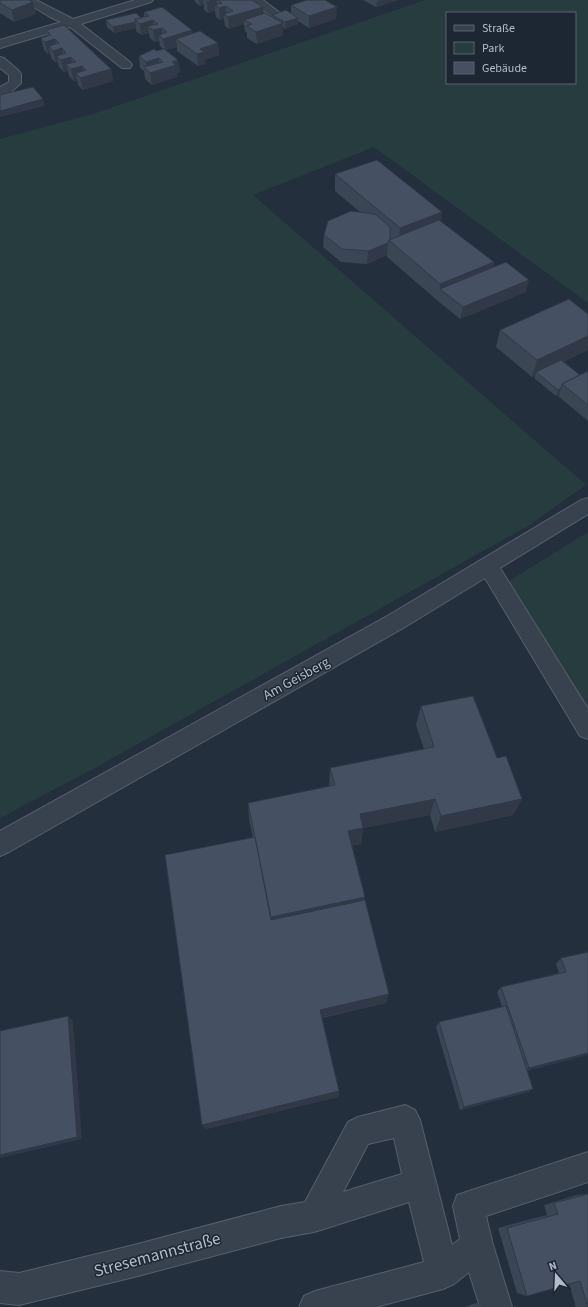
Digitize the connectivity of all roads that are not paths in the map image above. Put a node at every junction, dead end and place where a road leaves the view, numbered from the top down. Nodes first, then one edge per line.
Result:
1 (28, 0) edge
2 (255, 0) edge
3 (141, 1) edge
4 (278, 16) edge
5 (73, 23) junction
6 (0, 44) edge
7 (0, 61) edge
8 (126, 65) dead end
9 (0, 92) edge
10 (588, 505) edge
11 (488, 566) junction
12 (588, 730) edge
13 (0, 844) edge
14 (588, 1167) edge
15 (420, 1184) junction
16 (314, 1216) junction
17 (477, 1245) junction
18 (443, 1273) junction
19 (0, 1288) edge
20 (315, 1307) edge
21 (496, 1307) edge

1 - 5 street
2 - 4 street
3 - 5 street
5 - 6 street
5 - 8 street
7 - 9 street
10 - 11 street, Am Geisberg
11 - 12 street
11 - 13 street, Am Geisberg
14 - 17 street
15 - 16 street, Stresemannstraße
15 - 16 street
15 - 18 street
16 - 19 street, Stresemannstraße
17 - 18 street
17 - 21 street
18 - 20 street

